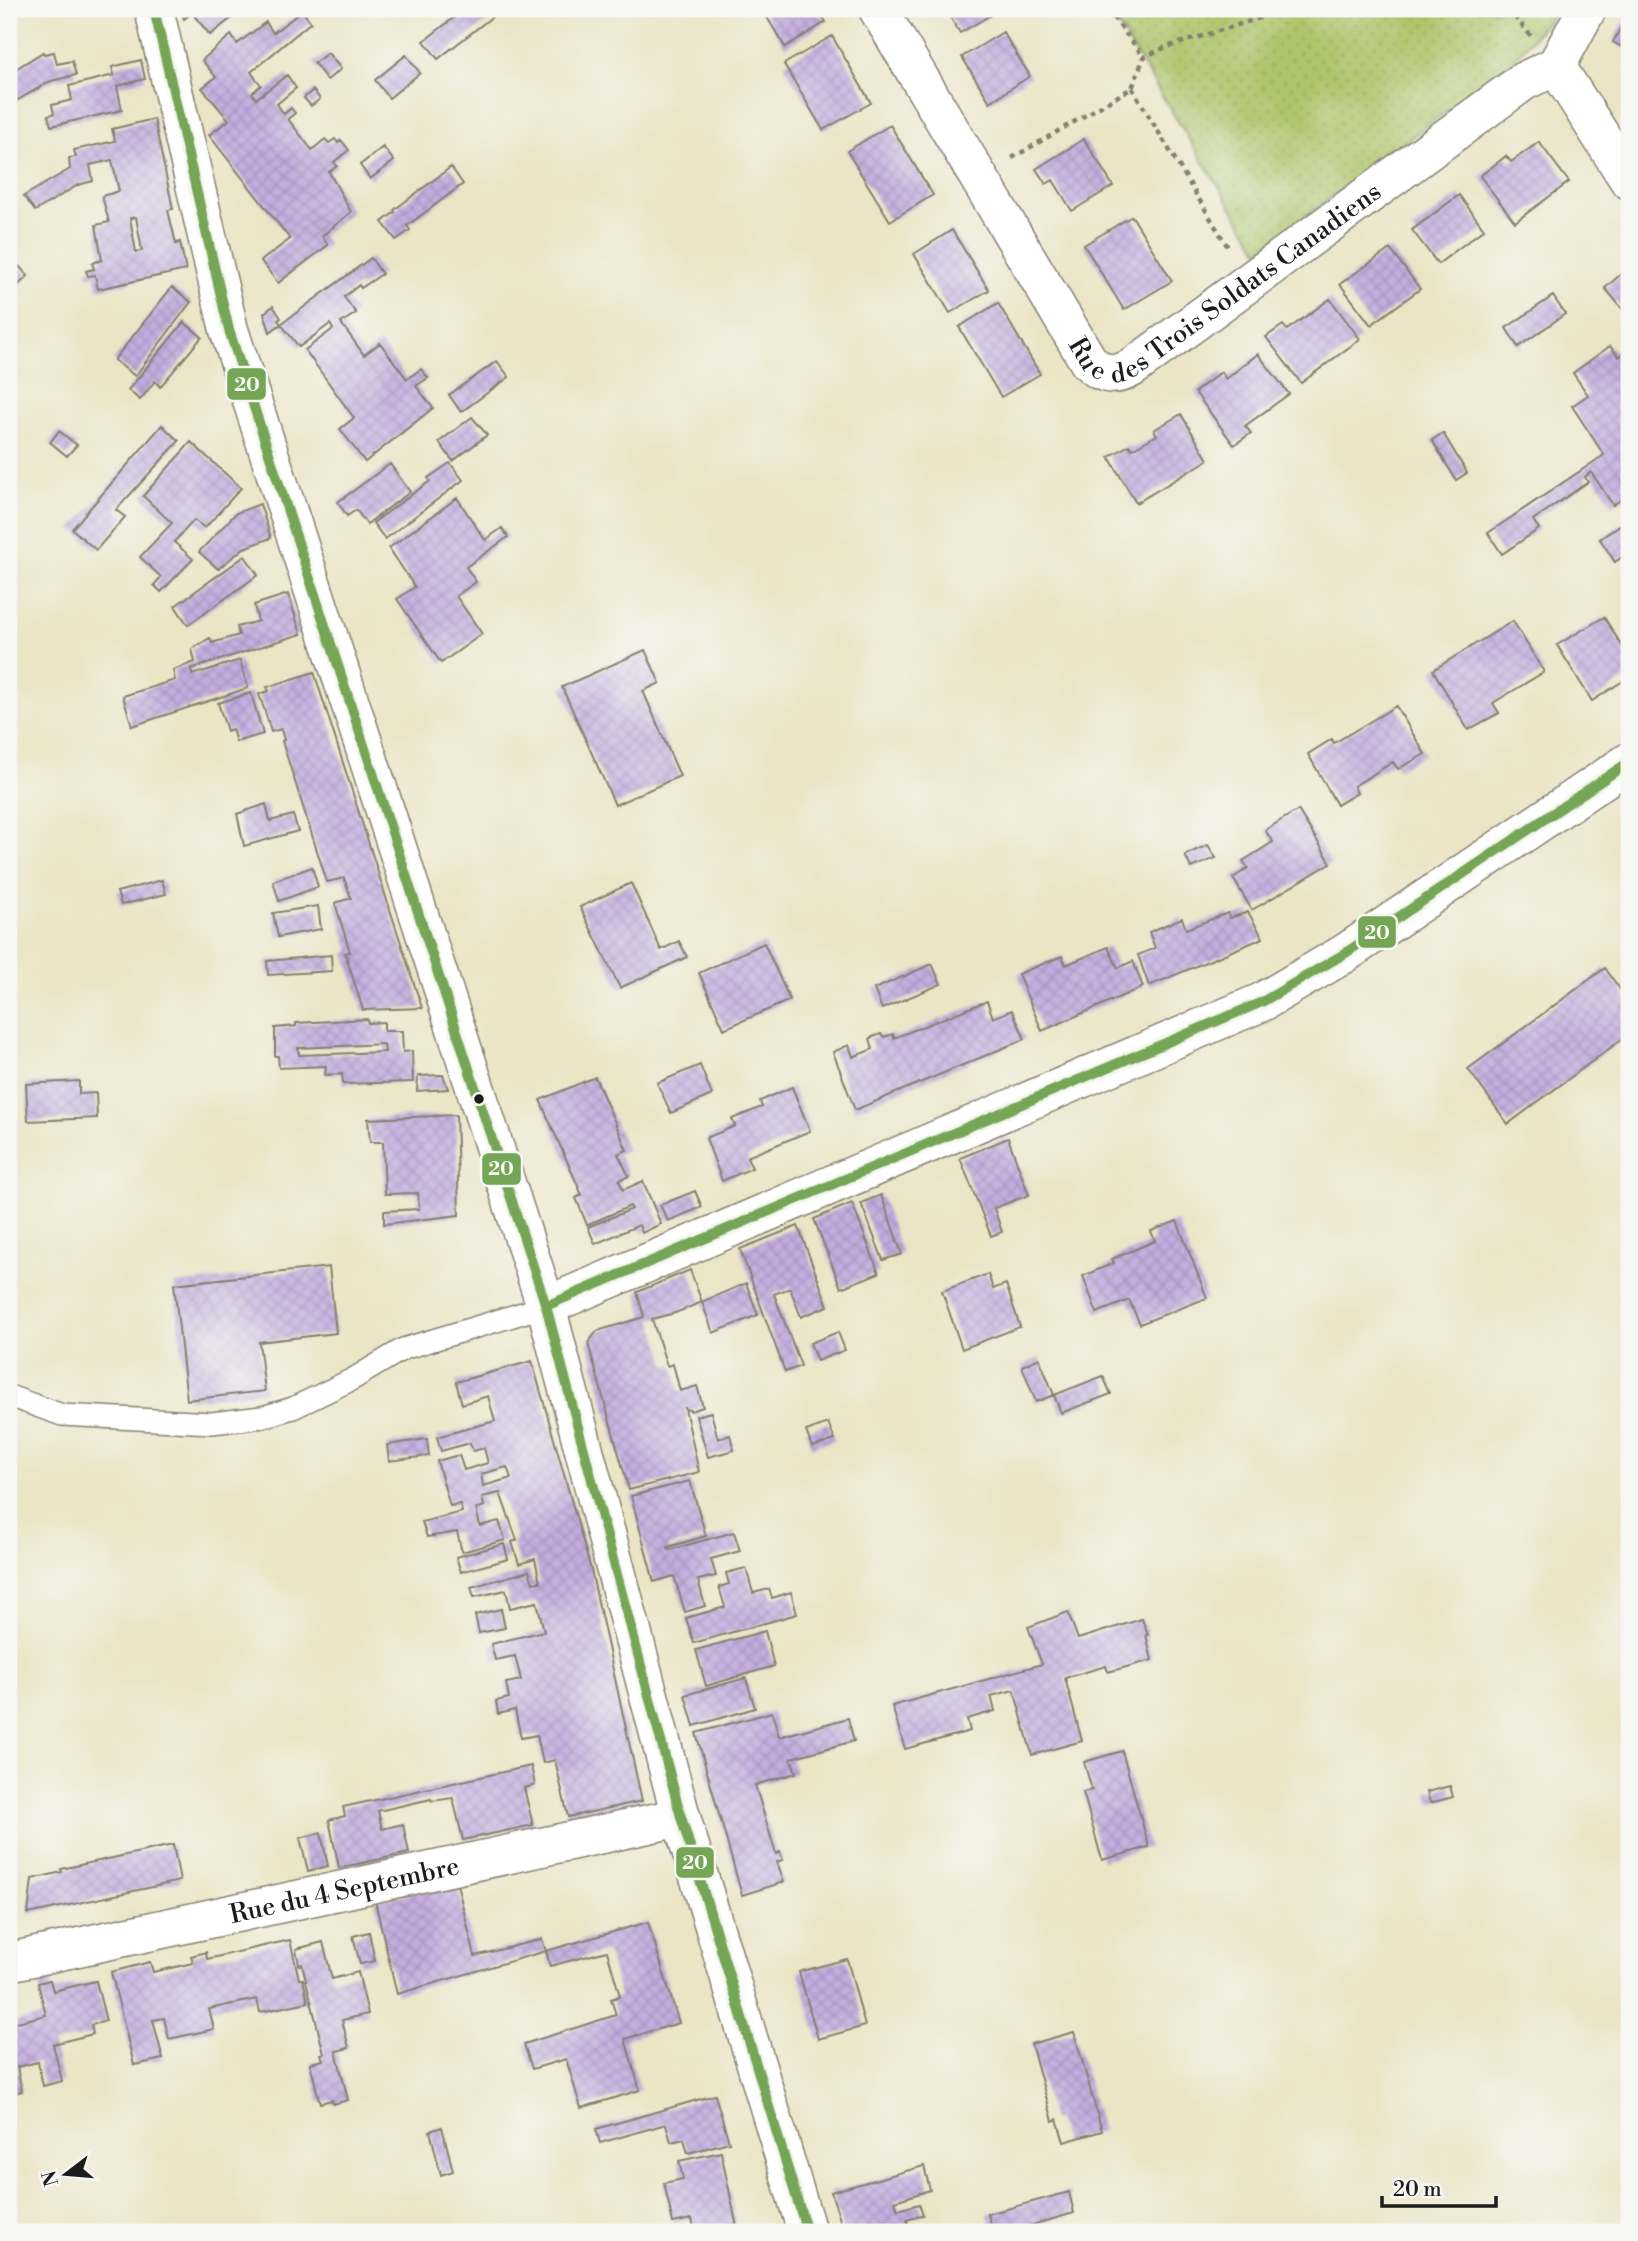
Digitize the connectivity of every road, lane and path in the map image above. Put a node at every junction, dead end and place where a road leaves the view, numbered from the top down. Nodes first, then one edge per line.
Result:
1 (154, 9) edge
2 (878, 9) edge
3 (1107, 9) edge
4 (1272, 9) edge
5 (1587, 9) edge
6 (1144, 57) junction
7 (1556, 66) junction
8 (1132, 88) junction
9 (979, 178) junction
10 (1629, 180) edge
11 (1249, 283) junction
12 (1629, 762) edge
13 (546, 1306) junction
14 (9, 1396) edge
15 (681, 1817) junction
16 (9, 1962) edge
17 (807, 2232) edge

1 - 13 street
2 - 9 street, Rue des Trois Soldats Canadiens
3 - 6 path
4 - 6 path
5 - 7 street
6 - 8 path
7 - 10 street
7 - 11 street, Rue des Trois Soldats Canadiens
8 - 9 path
8 - 11 path
9 - 11 street, Rue des Trois Soldats Canadiens
12 - 13 street
13 - 14 lane
13 - 15 street
15 - 16 street, Rue du 4 Septembre
15 - 17 street

